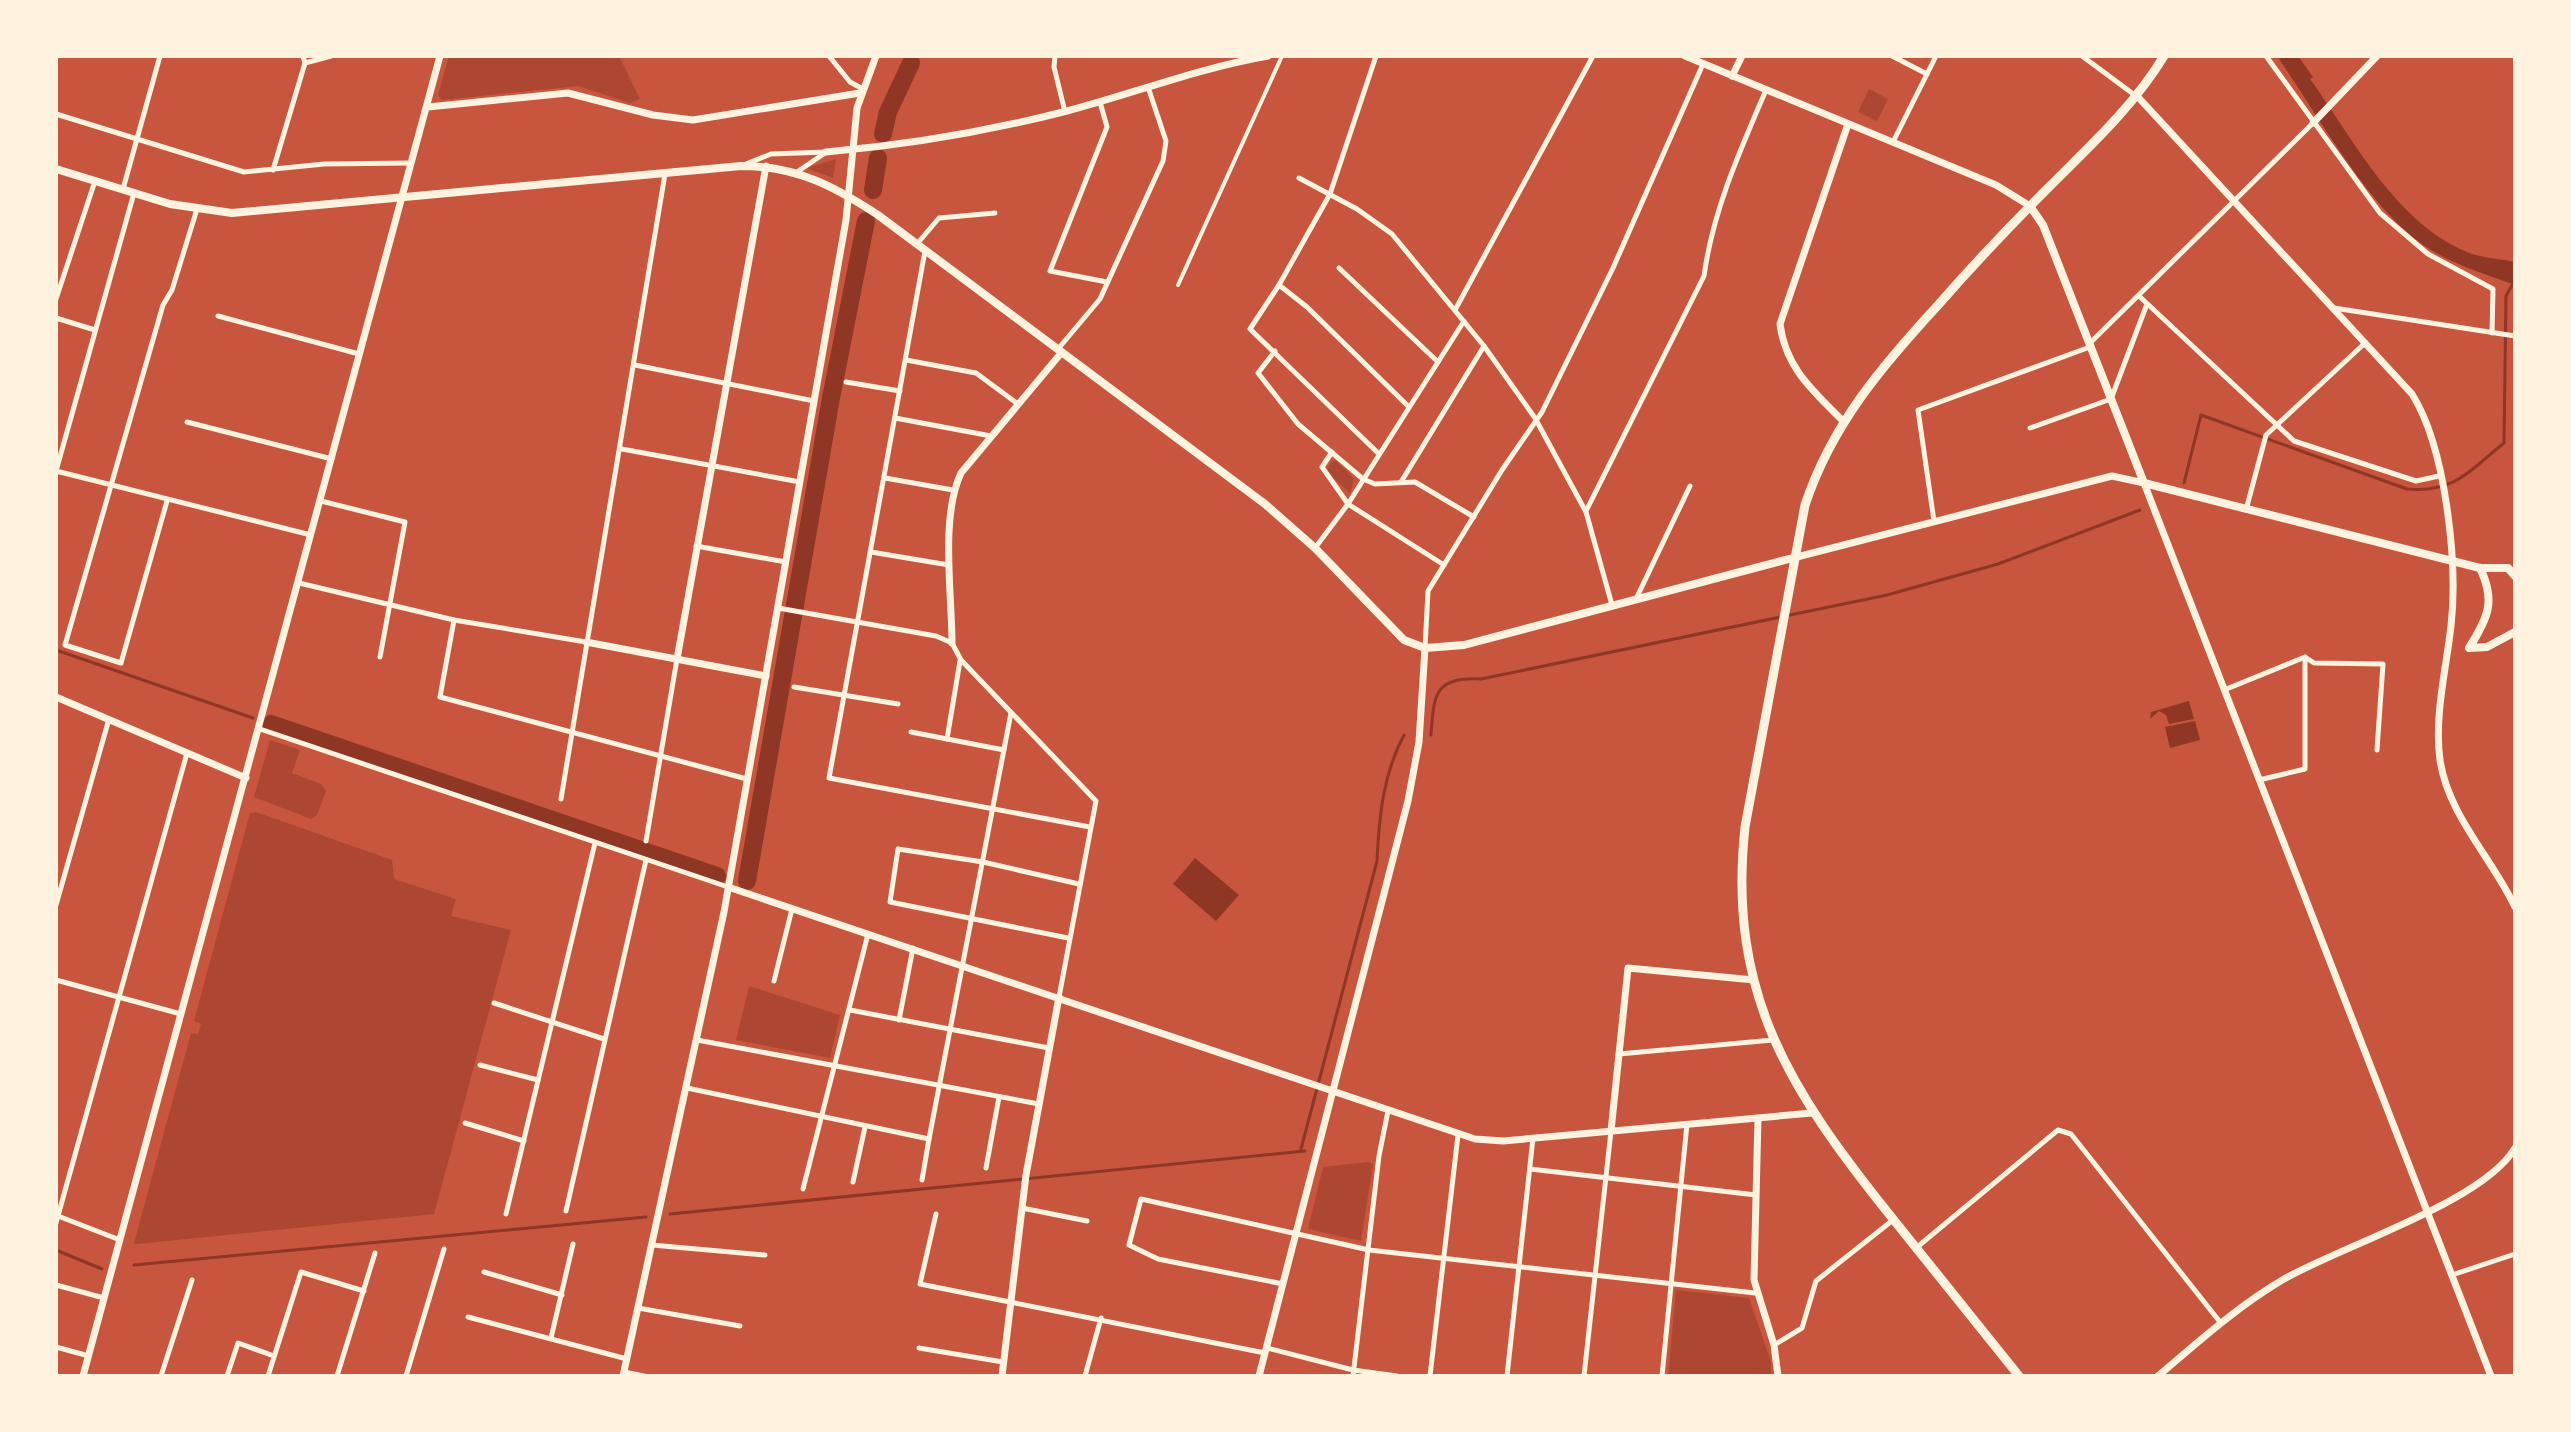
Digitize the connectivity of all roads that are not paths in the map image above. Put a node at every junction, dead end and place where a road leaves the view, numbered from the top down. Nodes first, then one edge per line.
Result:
1 (160, 56) edge
2 (331, 56) edge
3 (440, 56) edge
4 (829, 56) edge
5 (876, 56) edge
6 (1055, 56) edge
7 (1268, 56) edge
8 (1282, 56) edge
9 (1376, 56) edge
10 (1593, 56) edge
11 (1685, 56) edge
12 (1742, 56) edge
13 (1892, 56) edge
14 (1936, 56) edge
15 (2082, 56) edge
16 (2164, 56) edge
17 (2266, 56) edge
18 (2377, 56) edge
19 (304, 59) edge
20 (1703, 64) junction
21 (1927, 74) junction
22 (1732, 76) junction
23 (1148, 87) junction
24 (861, 90) junction
25 (1766, 90) junction
26 (2138, 97) junction
27 (1100, 102) junction
28 (428, 107) junction
29 (1065, 112) junction
30 (56, 114) edge
31 (2313, 123) junction
32 (1848, 124) junction
33 (135, 139) junction
34 (1893, 142) junction
35 (852, 150) junction
36 (826, 152) junction
37 (412, 163) junction
38 (741, 166) junction
39 (766, 166) junction
40 (56, 169) edge
41 (273, 170) junction
42 (797, 172) junction
43 (665, 174) junction
44 (1299, 178) dead end
45 (95, 181) junction
46 (122, 190) junction
47 (134, 193) junction
48 (1330, 194) junction
49 (849, 196) junction
50 (402, 199) junction
51 (2234, 201) junction
52 (2030, 206) junction
53 (197, 209) junction
54 (995, 213) dead end
55 (917, 244) junction
56 (925, 250) junction
57 (1339, 268) dead end
58 (1107, 282) junction
59 (1178, 285) dead end
60 (1279, 285) junction
61 (2139, 296) junction
62 (56, 299) edge
63 (2147, 304) junction
64 (2333, 308) junction
65 (1455, 310) junction
66 (218, 316) dead end
67 (56, 318) edge
68 (1464, 321) junction
69 (95, 330) junction
70 (2492, 333) junction
71 (2513, 336) edge
72 (2365, 343) junction
73 (1484, 346) junction
74 (2090, 346) junction
75 (1060, 350) junction
76 (1275, 351) junction
77 (359, 354) junction
78 (906, 360) junction
79 (1438, 362) junction
80 (635, 365) junction
81 (726, 382) junction
82 (846, 382) dead end
83 (900, 391) junction
84 (2111, 399) junction
85 (814, 401) junction
86 (1018, 404) junction
87 (1409, 407) junction
88 (895, 418) junction
89 (1535, 418) junction
90 (1842, 420) junction
91 (187, 422) dead end
92 (2277, 425) junction
93 (2030, 428) dead end
94 (991, 436) junction
95 (622, 449) junction
96 (1332, 452) junction
97 (1379, 454) junction
98 (332, 459) junction
99 (711, 465) junction
100 (56, 471) edge
101 (885, 478) junction
102 (1363, 479) junction
103 (2440, 479) junction
104 (800, 482) junction
105 (1401, 483) junction
106 (2144, 483) junction
107 (112, 485) junction
108 (1690, 486) dead end
109 (953, 490) junction
110 (167, 501) junction
111 (321, 501) junction
112 (1348, 504) junction
113 (2246, 510) junction
114 (1586, 512) junction
115 (1474, 517) junction
116 (1934, 521) junction
117 (312, 535) junction
118 (696, 546) junction
119 (1315, 548) junction
120 (871, 552) junction
121 (1793, 558) junction
122 (2453, 561) junction
123 (786, 562) junction
124 (952, 565) junction
125 (1444, 565) junction
126 (2480, 568) junction
127 (2515, 576) edge
128 (299, 583) junction
129 (1636, 600) junction
130 (392, 605) junction
131 (1613, 606) junction
132 (778, 608) junction
133 (454, 620) junction
134 (858, 622) junction
135 (2515, 632) edge
136 (586, 642) junction
137 (952, 643) junction
138 (1425, 648) junction
139 (380, 657) dead end
140 (2305, 657) junction
141 (677, 659) junction
142 (961, 660) junction
143 (766, 676) junction
144 (794, 687) dead end
145 (2224, 690) junction
146 (844, 695) junction
147 (56, 697) edge
148 (898, 704) dead end
149 (1011, 713) junction
150 (109, 719) junction
151 (260, 729) junction
152 (911, 732) dead end
153 (572, 734) junction
154 (947, 739) junction
155 (1004, 750) junction
156 (2377, 750) dead end
157 (187, 752) junction
158 (659, 757) junction
159 (246, 778) junction
160 (747, 779) junction
161 (2259, 780) junction
162 (561, 799) dead end
163 (992, 809) junction
164 (1090, 827) junction
165 (646, 841) dead end
166 (595, 843) junction
167 (646, 860) junction
168 (983, 862) junction
169 (1079, 884) junction
170 (728, 887) junction
171 (56, 905) edge
172 (793, 907) junction
173 (2515, 907) edge
174 (972, 917) junction
175 (868, 933) junction
176 (1068, 938) junction
177 (913, 948) junction
178 (963, 965) junction
179 (56, 980) edge
180 (1754, 980) junction
181 (774, 981) dead end
182 (1059, 997) junction
183 (117, 998) junction
184 (494, 1003) dead end
185 (849, 1010) junction
186 (182, 1014) junction
187 (899, 1020) junction
188 (552, 1022) junction
189 (951, 1030) junction
190 (604, 1039) junction
191 (697, 1040) junction
192 (1773, 1040) junction
193 (1049, 1048) junction
194 (1619, 1054) junction
195 (835, 1064) junction
196 (480, 1065) dead end
197 (538, 1080) junction
198 (940, 1086) junction
199 (687, 1088) junction
200 (1332, 1092) junction
201 (999, 1097) junction
202 (1039, 1104) junction
203 (1388, 1111) junction
204 (1812, 1113) junction
205 (1758, 1118) junction
206 (821, 1119) junction
207 (465, 1123) dead end
208 (1687, 1124) junction
209 (865, 1127) junction
210 (1611, 1131) junction
211 (1458, 1135) junction
212 (1533, 1138) junction
213 (929, 1139) junction
214 (524, 1141) junction
215 (2515, 1148) edge
216 (986, 1168) dead end
217 (1530, 1169) junction
218 (1606, 1178) junction
219 (922, 1180) dead end
220 (853, 1182) dead end
221 (1681, 1187) junction
222 (803, 1189) dead end
223 (1756, 1195) junction
224 (1022, 1208) junction
225 (566, 1211) dead end
226 (2426, 1211) junction
227 (506, 1214) dead end
228 (936, 1214) dead end
229 (58, 1216) junction
230 (1893, 1220) junction
231 (1087, 1221) dead end
232 (56, 1223) edge
233 (1297, 1231) junction
234 (120, 1240) junction
235 (573, 1244) dead end
236 (652, 1245) junction
237 (1916, 1248) junction
238 (444, 1249) dead end
239 (1369, 1250) junction
240 (375, 1253) dead end
241 (2515, 1254) edge
242 (765, 1255) dead end
243 (1444, 1258) junction
244 (1519, 1267) junction
245 (484, 1272) dead end
246 (1595, 1275) junction
247 (2451, 1275) junction
248 (192, 1280) dead end
249 (1283, 1284) junction
250 (1670, 1284) junction
251 (56, 1285) edge
252 (364, 1291) junction
253 (1755, 1293) junction
254 (562, 1295) junction
255 (104, 1298) junction
256 (1011, 1302) junction
257 (638, 1308) junction
258 (468, 1317) dead end
259 (1101, 1318) junction
260 (2220, 1322) junction
261 (740, 1326) dead end
262 (551, 1338) junction
263 (1774, 1345) junction
264 (56, 1347) edge
265 (919, 1348) dead end
266 (1266, 1351) junction
267 (89, 1356) junction
268 (274, 1356) junction
269 (627, 1359) junction
270 (1003, 1362) junction
271 (1353, 1373) edge
272 (624, 1374) edge
273 (83, 1376) edge
274 (161, 1376) edge
275 (227, 1376) edge
276 (268, 1376) edge
277 (337, 1376) edge
278 (406, 1376) edge
279 (644, 1376) edge
280 (1002, 1376) edge
281 (1085, 1376) edge
282 (1259, 1376) edge
283 (1397, 1376) edge
284 (1430, 1376) edge
285 (1507, 1376) edge
286 (1584, 1376) edge
287 (1662, 1376) edge
288 (1778, 1376) edge
289 (2019, 1376) edge
290 (2158, 1376) edge
291 (2491, 1376) edge

1 - 33 street
2 - 19 street
3 - 28 street
4 - 24 street
5 - 24 street
6 - 29 street
7 - 23 street
8 - 59 street
9 - 48 street
10 - 65 street
11 - 20 street
12 - 22 street
13 - 21 street
14 - 21 street
15 - 26 street
16 - 26 highway
17 - 31 street
18 - 31 street
19 - 41 street
20 - 22 street
20 - 89 street
21 - 34 street
22 - 25 street
23 - 27 street
23 - 58 street
24 - 28 street
24 - 35 street
25 - 32 street
25 - 114 street
26 - 51 street
26 - 52 highway
27 - 29 street
27 - 58 street
28 - 37 street
29 - 35 street
30 - 33 street
31 - 51 street
31 - 70 street
32 - 34 street
32 - 90 street
33 - 41 street
33 - 46 street
34 - 52 street
35 - 36 street
35 - 49 street
36 - 38 street
36 - 42 street
37 - 41 street
37 - 50 street
38 - 39 main road
38 - 43 main road
39 - 42 main road
39 - 81 street
40 - 45 main road
42 - 49 main road
43 - 50 main road
43 - 80 street
44 - 48 street
45 - 46 main road
45 - 62 street
46 - 47 main road
47 - 53 main road
47 - 69 street
48 - 60 street
48 - 65 street
49 - 55 main road
49 - 85 street
50 - 53 main road
50 - 77 street
51 - 61 street
51 - 64 street
52 - 74 main road
52 - 90 highway
53 - 107 street
54 - 55 street
55 - 56 main road
56 - 75 main road
56 - 78 street
57 - 79 street
58 - 75 street
60 - 76 street
60 - 87 street
61 - 63 street
61 - 74 street
63 - 84 street
63 - 92 street
64 - 70 street
64 - 72 street
65 - 68 street
66 - 77 street
67 - 69 street
68 - 73 street
68 - 79 street
69 - 100 street
70 - 71 street
72 - 92 street
72 - 103 street
73 - 89 street
73 - 105 street
74 - 84 main road
74 - 116 street
75 - 86 street
75 - 119 main road
76 - 96 street
76 - 97 street
77 - 98 street
78 - 83 street
78 - 86 street
79 - 87 street
80 - 81 street
80 - 95 street
81 - 85 street
81 - 99 street
82 - 83 street
83 - 88 street
84 - 93 street
84 - 106 main road
85 - 104 street
86 - 94 street
87 - 97 street
88 - 94 street
88 - 101 street
89 - 114 street
89 - 115 street
90 - 121 highway
91 - 98 street
92 - 103 street
92 - 113 street
94 - 109 street
95 - 99 street
95 - 136 street
96 - 102 street
96 - 112 street
97 - 102 street
98 - 111 street
99 - 104 street
99 - 118 street
100 - 107 street
101 - 109 street
101 - 120 street
102 - 105 street
102 - 112 street
103 - 122 street
104 - 123 street
105 - 115 street
106 - 113 main road
106 - 116 street
106 - 145 street
107 - 110 street
107 - 110 street
108 - 129 street
109 - 124 street
110 - 117 street
111 - 117 street
111 - 130 street
112 - 119 street
112 - 125 street
113 - 122 main road
114 - 131 street
115 - 125 street
116 - 121 street
117 - 128 street
118 - 123 street
118 - 141 street
119 - 138 main road
120 - 124 street
120 - 134 street
121 - 129 main road
121 - 180 highway
122 - 126 main road
122 - 173 street
123 - 132 street
124 - 137 street
125 - 138 street
126 - 127 main road
126 - 135 main road
128 - 130 street
128 - 151 street
129 - 131 main road
130 - 133 street
130 - 139 street
131 - 138 main road
132 - 134 street
132 - 143 street
133 - 136 street
133 - 153 street
134 - 137 street
134 - 146 street
136 - 141 street
136 - 153 street
137 - 142 street
138 - 200 street
140 - 145 street
140 - 156 street
140 - 161 street
141 - 143 street
141 - 158 street
142 - 149 street
142 - 154 street
143 - 160 street
144 - 146 street
145 - 161 street
146 - 148 street
146 - 163 street
147 - 150 street
149 - 155 street
149 - 164 street
150 - 157 street
150 - 171 street
151 - 159 street
151 - 166 street
152 - 154 street
153 - 158 street
153 - 162 street
154 - 155 street
155 - 163 street
157 - 159 street
157 - 183 street
158 - 160 street
158 - 165 street
159 - 186 street
160 - 170 street
161 - 226 street
163 - 164 street
163 - 168 street
164 - 169 street
166 - 167 street
166 - 188 street
167 - 170 street
167 - 190 street
168 - 169 street
168 - 174 street
168 - 174 street
169 - 176 street
170 - 172 street
170 - 191 street
172 - 175 street
172 - 181 street
174 - 176 street
174 - 178 street
175 - 177 street
175 - 185 street
176 - 182 street
177 - 178 street
177 - 187 street
178 - 182 street
178 - 189 street
179 - 183 street
180 - 192 highway
180 - 194 street
182 - 193 street
182 - 200 street
183 - 186 street
183 - 229 street
184 - 188 street
185 - 187 street
185 - 195 street
186 - 234 street
187 - 189 street
188 - 190 street
188 - 197 street
189 - 193 street
189 - 198 street
190 - 225 street
191 - 195 street
191 - 199 street
192 - 194 street
192 - 204 highway
193 - 202 street
194 - 210 street
195 - 198 street
195 - 206 street
196 - 197 street
197 - 214 street
198 - 201 street
198 - 213 street
199 - 206 street
199 - 236 street
200 - 203 street
200 - 233 street
201 - 202 street
201 - 216 street
202 - 224 street
203 - 211 street
203 - 239 street
204 - 205 street
204 - 230 highway
205 - 208 street
205 - 223 street
206 - 209 street
206 - 222 street
207 - 214 street
208 - 210 street
208 - 221 street
209 - 213 street
209 - 220 street
210 - 212 street
210 - 218 street
211 - 212 street
211 - 243 street
212 - 217 street
213 - 219 street
214 - 227 street
215 - 226 street
217 - 218 street
217 - 244 street
218 - 221 street
218 - 246 street
221 - 223 street
221 - 250 street
223 - 253 street
224 - 231 street
224 - 256 street
226 - 247 street
226 - 260 street
228 - 256 street
229 - 232 street
229 - 234 street
230 - 237 highway
230 - 263 street
233 - 239 street
233 - 249 street
233 - 249 street
234 - 255 street
235 - 254 street
236 - 242 street
236 - 257 street
237 - 260 street
237 - 289 highway
238 - 278 street
239 - 243 street
239 - 271 street
240 - 252 street
241 - 247 street
243 - 244 street
243 - 284 street
244 - 246 street
244 - 285 street
245 - 254 street
246 - 250 street
246 - 286 street
247 - 291 street
248 - 274 street
249 - 266 street
250 - 253 street
250 - 287 street
251 - 255 street
252 - 268 street
252 - 277 street
253 - 263 street
254 - 262 street
255 - 267 street
256 - 259 street
256 - 270 street
257 - 261 street
257 - 269 street
258 - 262 street
259 - 266 street
259 - 281 street
260 - 290 street
262 - 269 street
263 - 288 street
264 - 267 street
265 - 270 street
266 - 271 street
266 - 282 street
267 - 273 street
268 - 275 street
268 - 276 street
269 - 272 street
270 - 280 street
271 - 283 street
272 - 279 street

